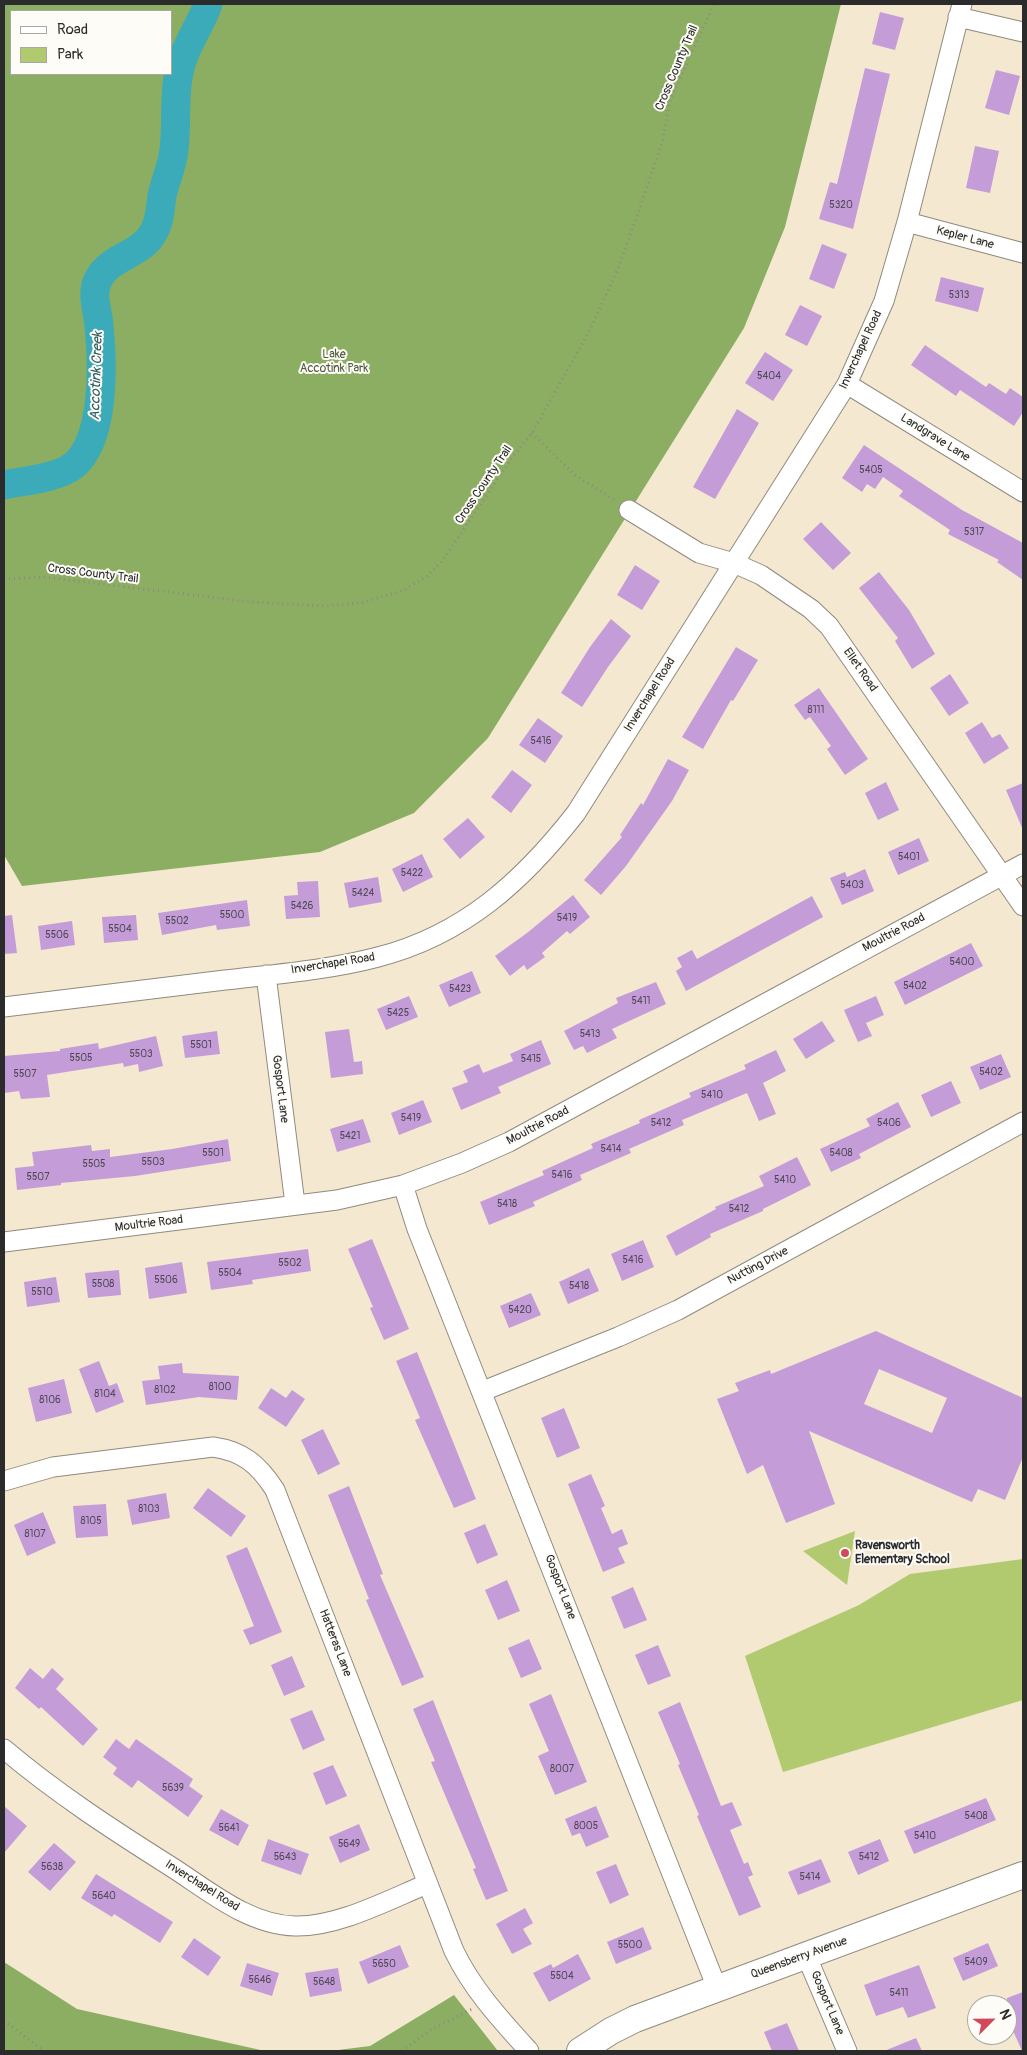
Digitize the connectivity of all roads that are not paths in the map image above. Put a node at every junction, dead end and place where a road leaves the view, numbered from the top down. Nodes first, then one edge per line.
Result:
1 (960, 10) edge
2 (1023, 32) edge
3 (907, 222) junction
4 (1023, 253) edge
5 (847, 384) junction
6 (1023, 492) edge
7 (630, 510) road end
8 (734, 564) junction
9 (1023, 864) edge
10 (1002, 875) junction
11 (1023, 906) edge
12 (266, 975) junction
13 (4, 1008) edge
14 (1023, 1122) edge
15 (403, 1185) junction
16 (295, 1204) junction
17 (4, 1242) edge
18 (483, 1390) junction
19 (4, 1481) edge
20 (4, 1749) edge
21 (1023, 1876) edge
22 (427, 1884) junction
23 (806, 1955) junction
24 (717, 1988) junction
25 (529, 2051) edge
26 (580, 2051) edge
27 (847, 2051) edge

1 - 2 street
1 - 3 street, Inverchapel Road
3 - 4 street, Kepler Lane
3 - 5 street, Inverchapel Road
5 - 6 street, Landgrave Lane
5 - 8 street, Inverchapel Road
7 - 8 street, Ellet Road
8 - 10 street, Ellet Road
8 - 12 street, Inverchapel Road
9 - 10 street, Moultrie Road
10 - 11 street, Ellet Road
10 - 15 street, Moultrie Road
12 - 13 street, Inverchapel Road
12 - 16 street, Gosport Lane
14 - 18 street, Nutting Drive
15 - 16 street, Moultrie Road
15 - 18 street, Gosport Lane
16 - 17 street, Moultrie Road
18 - 24 street, Gosport Lane
19 - 22 street, Hatteras Lane
20 - 22 street, Inverchapel Road
21 - 23 street, Queensberry Avenue
22 - 25 street, Hatteras Lane
23 - 24 street, Queensberry Avenue
23 - 27 street, Gosport Lane
24 - 26 street, Queensberry Avenue

